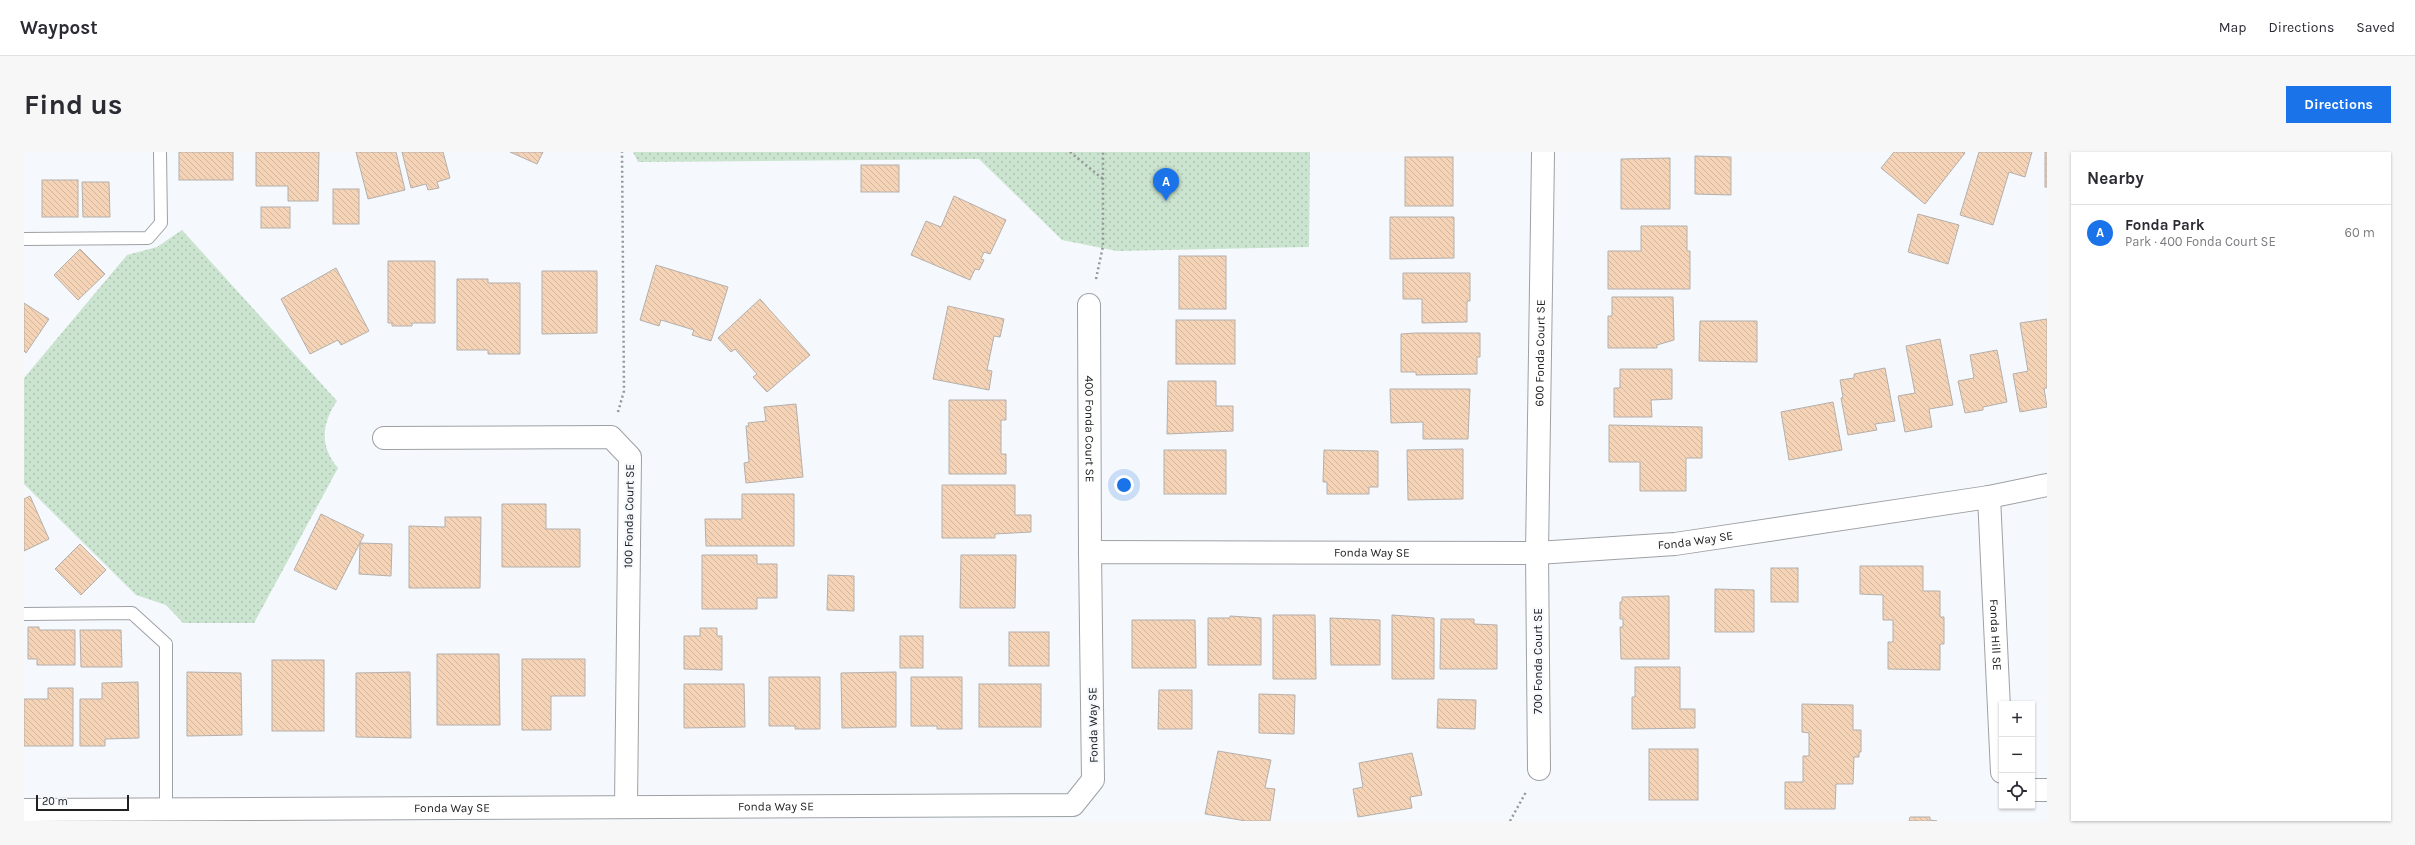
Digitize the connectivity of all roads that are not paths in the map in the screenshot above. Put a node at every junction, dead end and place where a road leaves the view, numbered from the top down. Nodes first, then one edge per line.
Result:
1 (160, 152) edge
2 (1543, 154) dead end
3 (24, 239) edge
4 (1089, 305) road end
5 (384, 438) dead end
6 (2047, 485) edge
7 (1989, 497) junction
8 (1090, 552) junction
9 (1537, 552) junction
10 (24, 614) edge
11 (2000, 737) edge
12 (1539, 769) road end
13 (2035, 790) edge
14 (2047, 790) edge
15 (626, 805) junction
16 (166, 809) junction
17 (24, 810) edge

1 - 3 lane
2 - 9 street, 600 Fonda Court SE
4 - 8 street, 400 Fonda Court SE
5 - 15 street, 100 Fonda Court SE
6 - 7 street, Fonda Way SE
7 - 9 street, Fonda Way SE
7 - 11 street, Fonda Hill SE
8 - 9 street, Fonda Way SE
8 - 15 street, Fonda Way SE
9 - 12 street, 700 Fonda Court SE
10 - 16 lane
13 - 14 street
15 - 16 street, Fonda Way SE
16 - 17 street, Fonda Way SE

